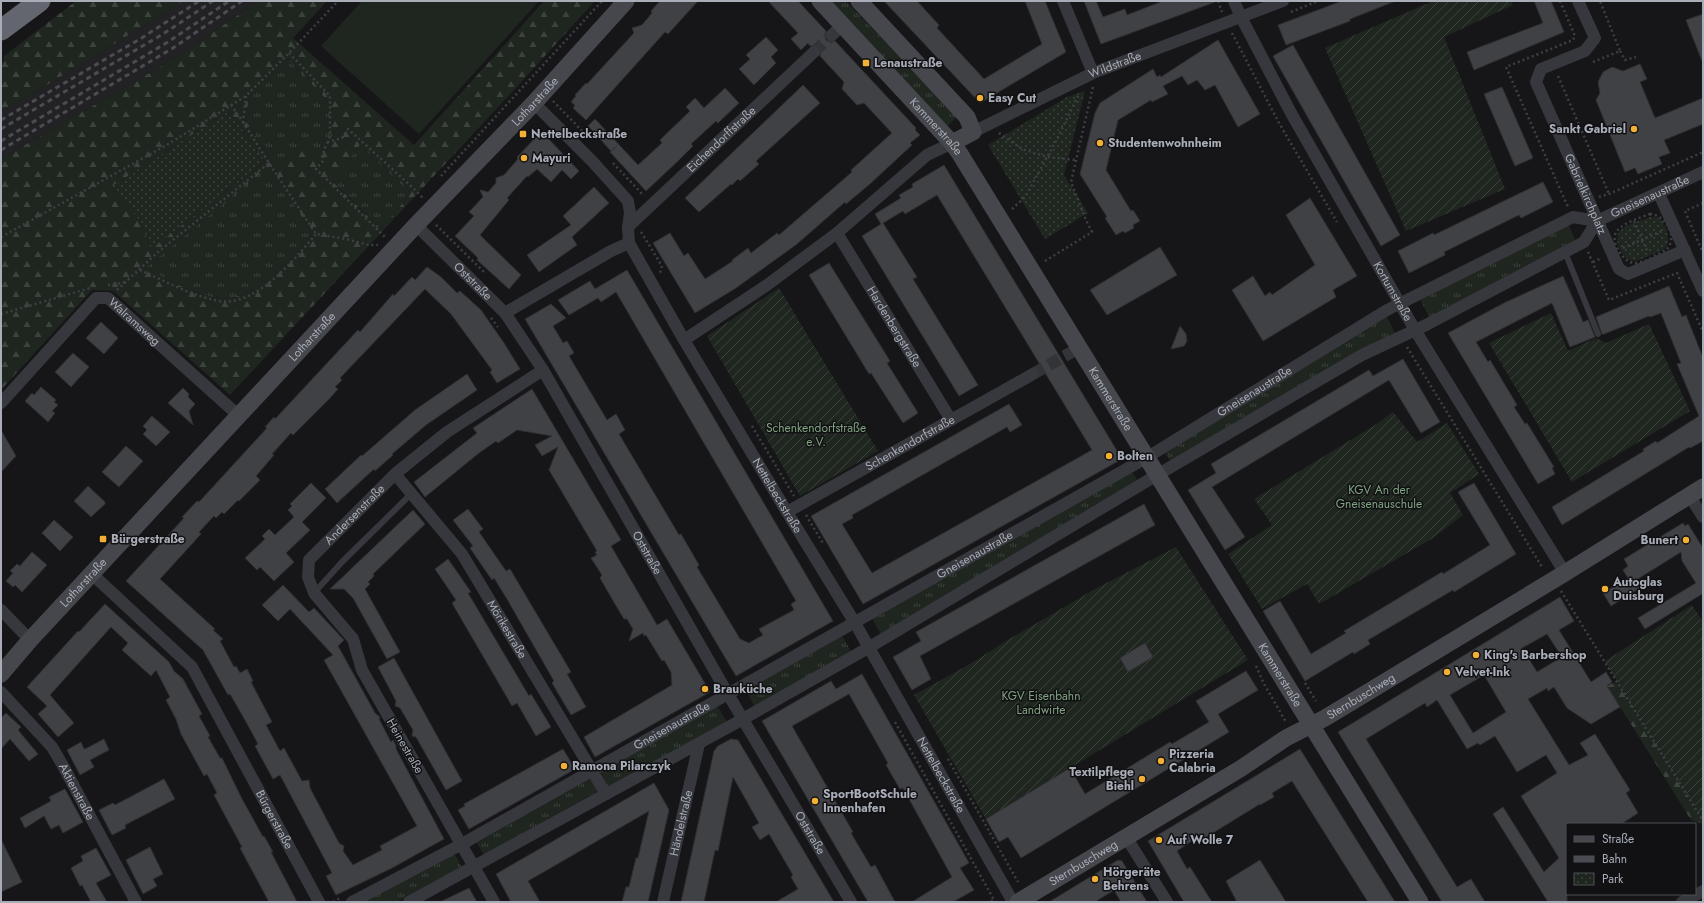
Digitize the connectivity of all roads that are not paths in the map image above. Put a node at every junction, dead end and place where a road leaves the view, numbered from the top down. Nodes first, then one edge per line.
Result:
1 (40, 1) edge
2 (626, 1) edge
3 (820, 1) edge
4 (859, 1) edge
5 (1063, 1) edge
6 (1234, 1) edge
7 (1283, 1) edge
8 (1578, 1) edge
9 (1240, 17) junction
10 (1, 30) edge
11 (814, 52) tunnel mouth
12 (1093, 73) junction
13 (534, 103) junction
14 (974, 132) junction
15 (952, 143) junction
16 (1703, 172) edge
17 (1659, 194) junction
18 (1597, 221) junction
19 (416, 225) junction
20 (628, 227) junction
21 (837, 233) junction
22 (630, 243) junction
23 (1685, 250) junction
24 (1565, 252) junction
25 (1703, 291) edge
26 (1400, 303) junction
27 (505, 312) junction
28 (1415, 330) junction
29 (1598, 334) dead end
30 (684, 340) junction
31 (543, 370) junction
32 (1033, 374) tunnel mouth
33 (1, 403) edge
34 (239, 416) junction
35 (951, 420) junction
36 (1146, 458) junction
37 (395, 474) junction
38 (1157, 474) junction
39 (1696, 491) edge
40 (412, 493) junction
41 (786, 512) junction
42 (1703, 517) edge
43 (92, 574) junction
44 (1563, 581) junction
45 (314, 593) junction
46 (1, 610) edge
47 (855, 623) junction
48 (30, 640) junction
49 (868, 648) junction
50 (1, 674) edge
51 (1, 692) edge
52 (728, 694) junction
53 (743, 719) junction
54 (1310, 725) junction
55 (699, 744) junction
56 (593, 770) junction
57 (606, 794) junction
58 (1126, 837) junction
59 (462, 844) junction
60 (474, 867) junction
61 (1695, 895) edge
62 (136, 902) edge
63 (319, 902) edge
64 (352, 902) edge
65 (409, 902) edge
66 (494, 902) edge
67 (663, 902) edge
68 (851, 902) edge
69 (1013, 902) edge
70 (1018, 902) edge
71 (1166, 902) edge
72 (1420, 902) edge
73 (1682, 902) edge

1 - 10 highway
2 - 13 street, Lotharstraße
3 - 15 street, Kammerstraße
4 - 14 street, Kammerstraße
5 - 12 street
6 - 9 street, Kortumstraße
7 - 9 street, Wildstraße
8 - 18 street, Gabrielkirchplatz
9 - 12 street, Wildstraße
9 - 26 street, Kortumstraße
11 - 20 street, Eichendorffstraße
12 - 14 street, Wildstraße
13 - 19 street, Lotharstraße
13 - 20 street, Nettelbeckstraße
14 - 15 street, Wildstraße
15 - 21 street
15 - 36 street, Kammerstraße
16 - 17 street, Gneisenaustraße
17 - 18 street, Gneisenaustraße
17 - 23 street
18 - 23 street, Gabrielkirchplatz
18 - 24 street, Gneisenaustraße
18 - 26 street, Gneisenaustraße
19 - 27 street, Oststraße
19 - 34 street, Lotharstraße
20 - 22 street, Nettelbeckstraße
21 - 30 street
21 - 35 street, Hardenbergstraße
22 - 27 street
22 - 30 street, Nettelbeckstraße
23 - 25 street
24 - 28 street, Gneisenaustraße
24 - 29 lane
26 - 28 street, Kortumstraße
26 - 36 street, Gneisenaustraße
27 - 31 street, Oststraße
28 - 38 street, Gneisenaustraße
28 - 44 street, Kortumstraße
30 - 41 street, Nettelbeckstraße
31 - 37 street, Andersenstraße
31 - 52 street, Oststraße
32 - 35 street, Schenkendorfstraße
33 - 34 street, Walramsweg
34 - 43 street, Lotharstraße
35 - 41 street, Schenkendorfstraße
36 - 38 street, Kammerstraße
36 - 47 street, Gneisenaustraße
37 - 40 street, Mörikestraße
37 - 45 street, Andersenstraße
38 - 49 street, Gneisenaustraße
38 - 54 street, Kammerstraße
39 - 42 street
39 - 44 street, Sternbuschweg
40 - 45 lane, Andersenstraße
40 - 56 street, Mörikestraße
41 - 47 street, Nettelbeckstraße
43 - 48 street, Lotharstraße
43 - 63 street, Bürgerstraße
44 - 54 street, Sternbuschweg
45 - 59 street, Heinestraße
46 - 48 street
47 - 49 street, Nettelbeckstraße
47 - 52 street, Gneisenaustraße
48 - 50 street, Lotharstraße
49 - 53 street, Gneisenaustraße
49 - 69 street, Nettelbeckstraße
51 - 62 street, Aktienstraße
52 - 53 street, Oststraße
52 - 56 street, Gneisenaustraße
53 - 55 street, Gneisenaustraße
53 - 68 street, Oststraße
54 - 58 street, Sternbuschweg
54 - 72 street, Kammerstraße
55 - 57 street, Gneisenaustraße
55 - 67 street, Händelstraße
56 - 57 street, Mörikestraße
56 - 59 street, Gneisenaustraße
57 - 60 street, Gneisenaustraße
58 - 70 street, Sternbuschweg
58 - 71 street
59 - 60 street, Heinestraße
59 - 64 street, Gneisenaustraße
60 - 65 street, Gneisenaustraße
60 - 66 street, Heinestraße
61 - 73 street

